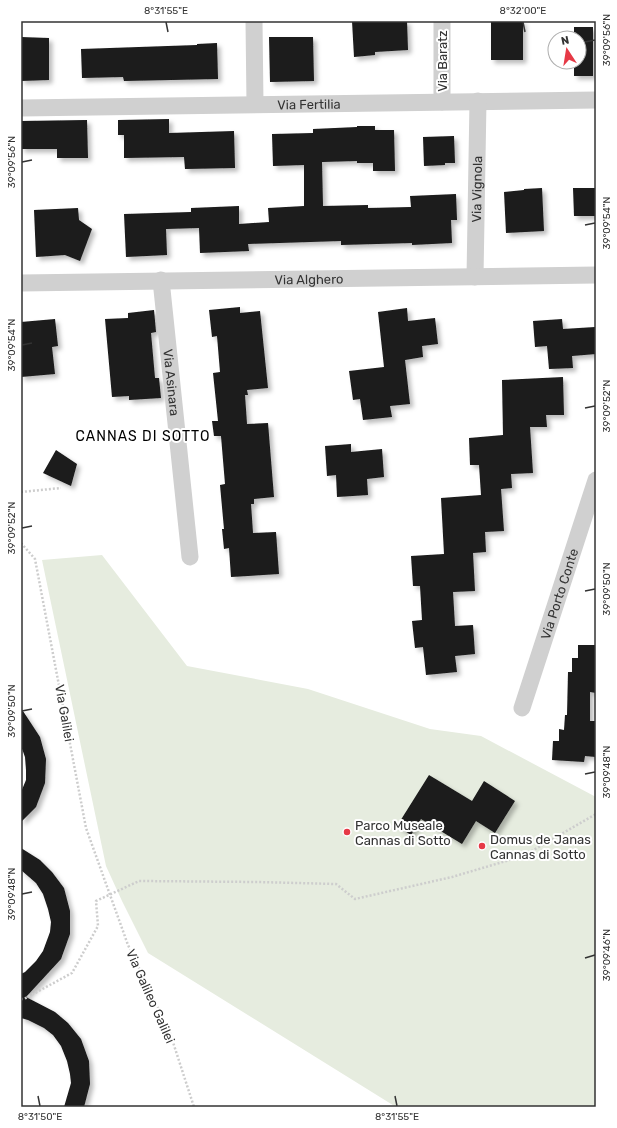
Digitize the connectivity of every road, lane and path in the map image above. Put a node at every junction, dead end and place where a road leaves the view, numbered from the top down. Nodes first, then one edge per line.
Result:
1 (254, 21) edge
2 (442, 21) edge
3 (596, 100) edge
4 (478, 101) junction
5 (442, 102) junction
6 (255, 104) junction
7 (21, 108) edge
8 (596, 275) edge
9 (475, 277) junction
10 (161, 280) junction
11 (21, 283) edge
12 (596, 480) edge
13 (61, 488) dead end
14 (21, 492) edge
15 (21, 543) edge
16 (190, 557) dead end
17 (522, 708) dead end
18 (596, 814) edge
19 (106, 885) joint
20 (110, 895) junction
21 (21, 999) edge
22 (194, 1107) edge

1 - 6 street
2 - 5 street, Via Baratz
3 - 4 street, Via Fertilia
4 - 5 street, Via Fertilia
4 - 9 street, Via Vignola
5 - 6 street, Via Fertilia
6 - 7 street, Via Fertilia
8 - 9 street, Via Alghero
9 - 10 street, Via Alghero
10 - 11 street, Via Alghero
10 - 16 street, Via Asinara
12 - 17 street, Via Porto Conte
13 - 14 path
15 - 19 path, Via Galilei
18 - 20 path
19 - 20 path, Via Galileo Galilei
20 - 21 path
20 - 22 path, Via Galileo Galilei

